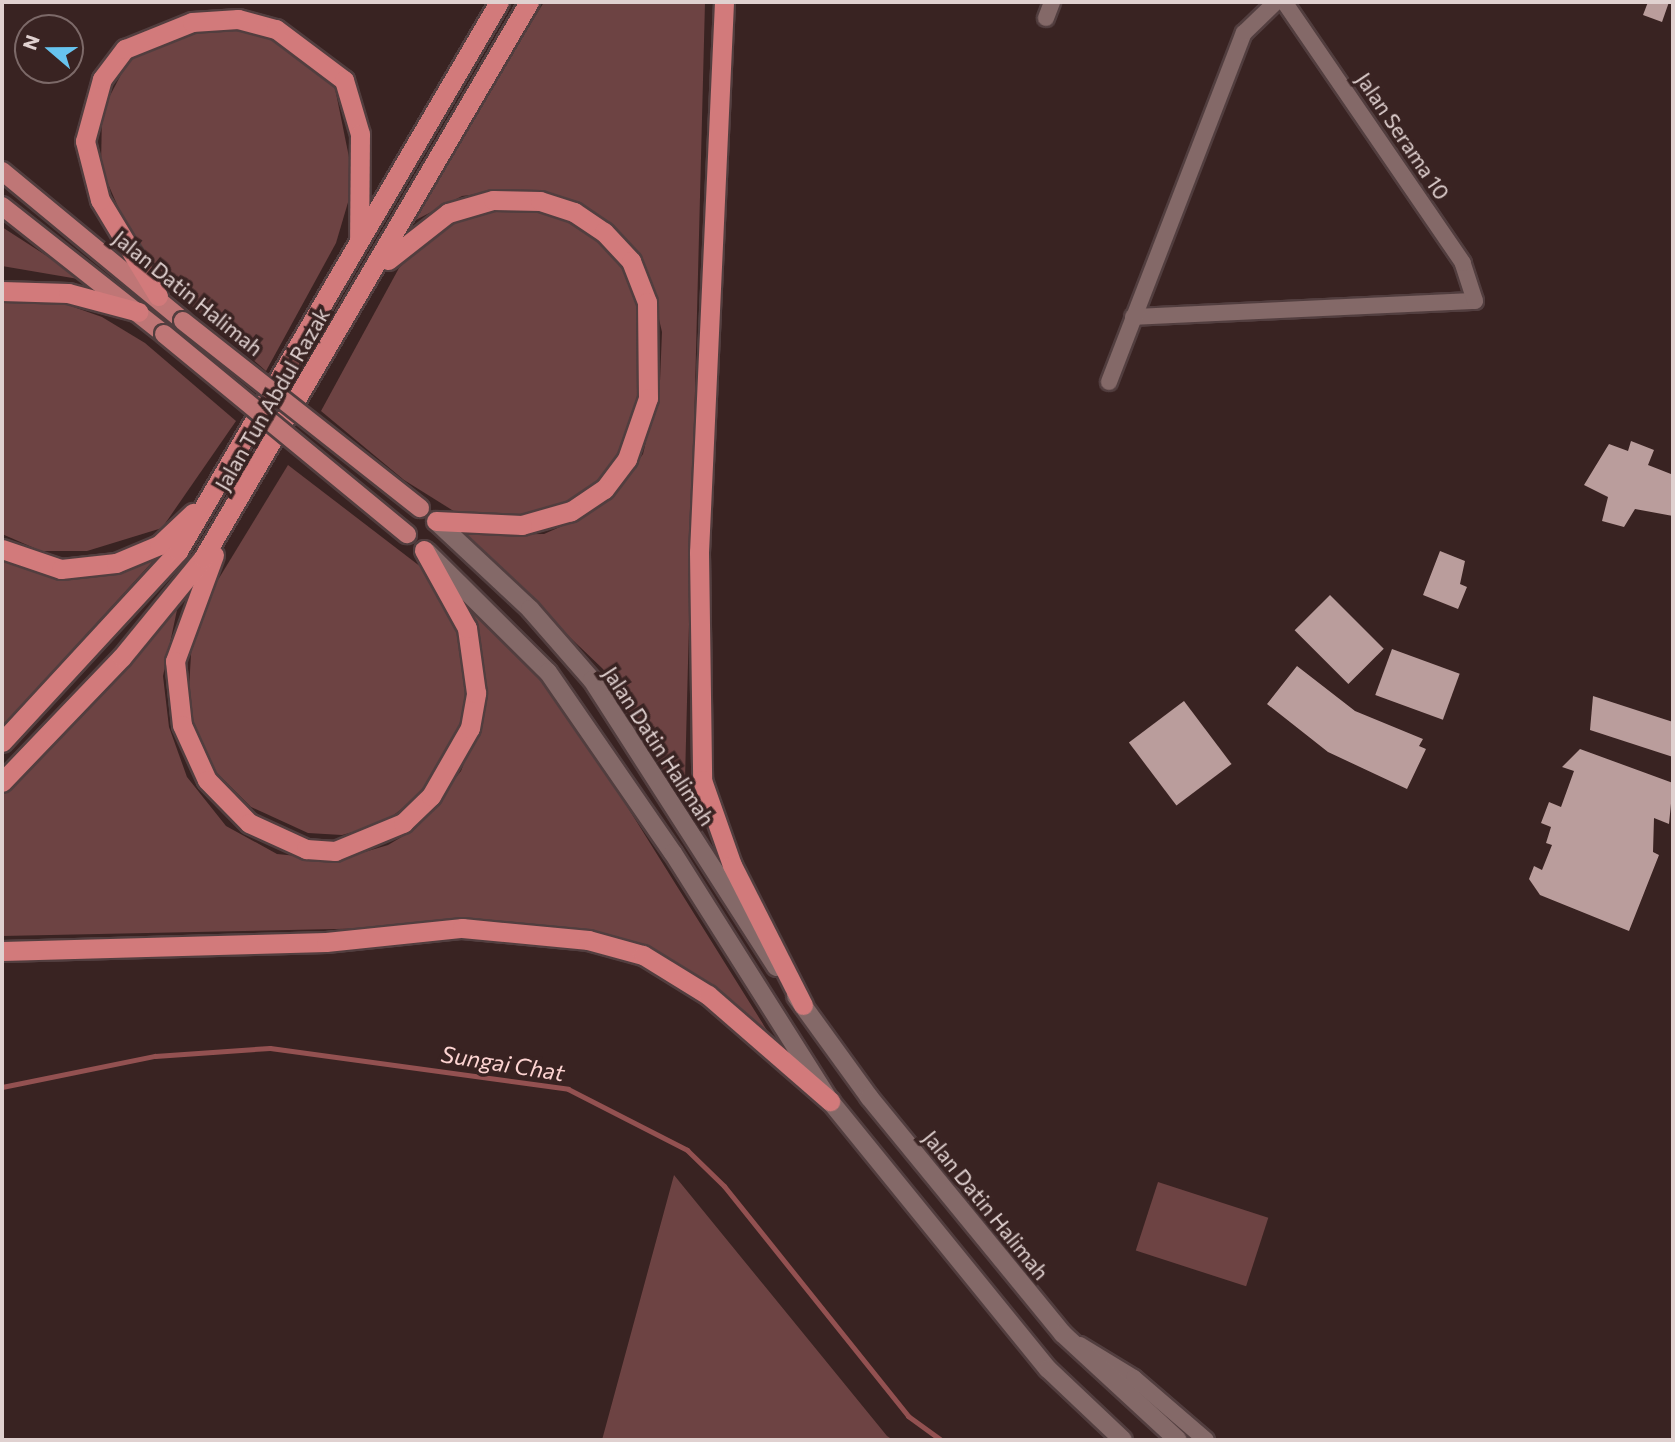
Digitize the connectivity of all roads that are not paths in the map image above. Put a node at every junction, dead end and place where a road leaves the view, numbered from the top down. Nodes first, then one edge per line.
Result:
1 (499, 2) edge
2 (529, 2) edge
3 (724, 2) edge
4 (1276, 2) edge
5 (1284, 2) edge
6 (2, 171) edge
7 (2, 206) edge
8 (358, 243) junction
9 (365, 285) junction
10 (2, 291) edge
11 (158, 296) junction
12 (139, 312) junction
13 (1133, 317) junction
14 (1109, 382) dead end
15 (225, 477) junction
16 (229, 519) junction
17 (436, 521) junction
18 (2, 549) edge
19 (424, 550) junction
20 (2, 742) edge
21 (2, 782) edge
22 (2, 951) edge
23 (803, 1005) junction
24 (830, 1101) junction
25 (1063, 1334) junction
26 (1123, 1440) edge
27 (1178, 1440) edge
28 (1206, 1440) edge

1 - 8 highway, Jalan Tun Abdul Razak
2 - 9 highway, Jalan Tun Abdul Razak
3 - 23 highway
4 - 13 street
5 - 13 street, Jalan Serama 10
6 - 11 main road, Jalan Datin Halimah
7 - 12 main road
8 - 11 highway
8 - 15 highway, Jalan Tun Abdul Razak
9 - 16 highway, Jalan Tun Abdul Razak
9 - 17 highway
10 - 12 highway
11 - 17 main road, Jalan Datin Halimah, bridge
12 - 19 main road, bridge
13 - 14 street
15 - 18 highway
15 - 20 highway, Jalan Tun Abdul Razak
16 - 19 highway
16 - 21 highway, Jalan Tun Abdul Razak
17 - 23 main road, Jalan Datin Halimah
19 - 24 main road
22 - 24 highway
23 - 25 main road, Jalan Datin Halimah
24 - 26 main road
25 - 27 main road, Jalan Datin Halimah
25 - 28 street

